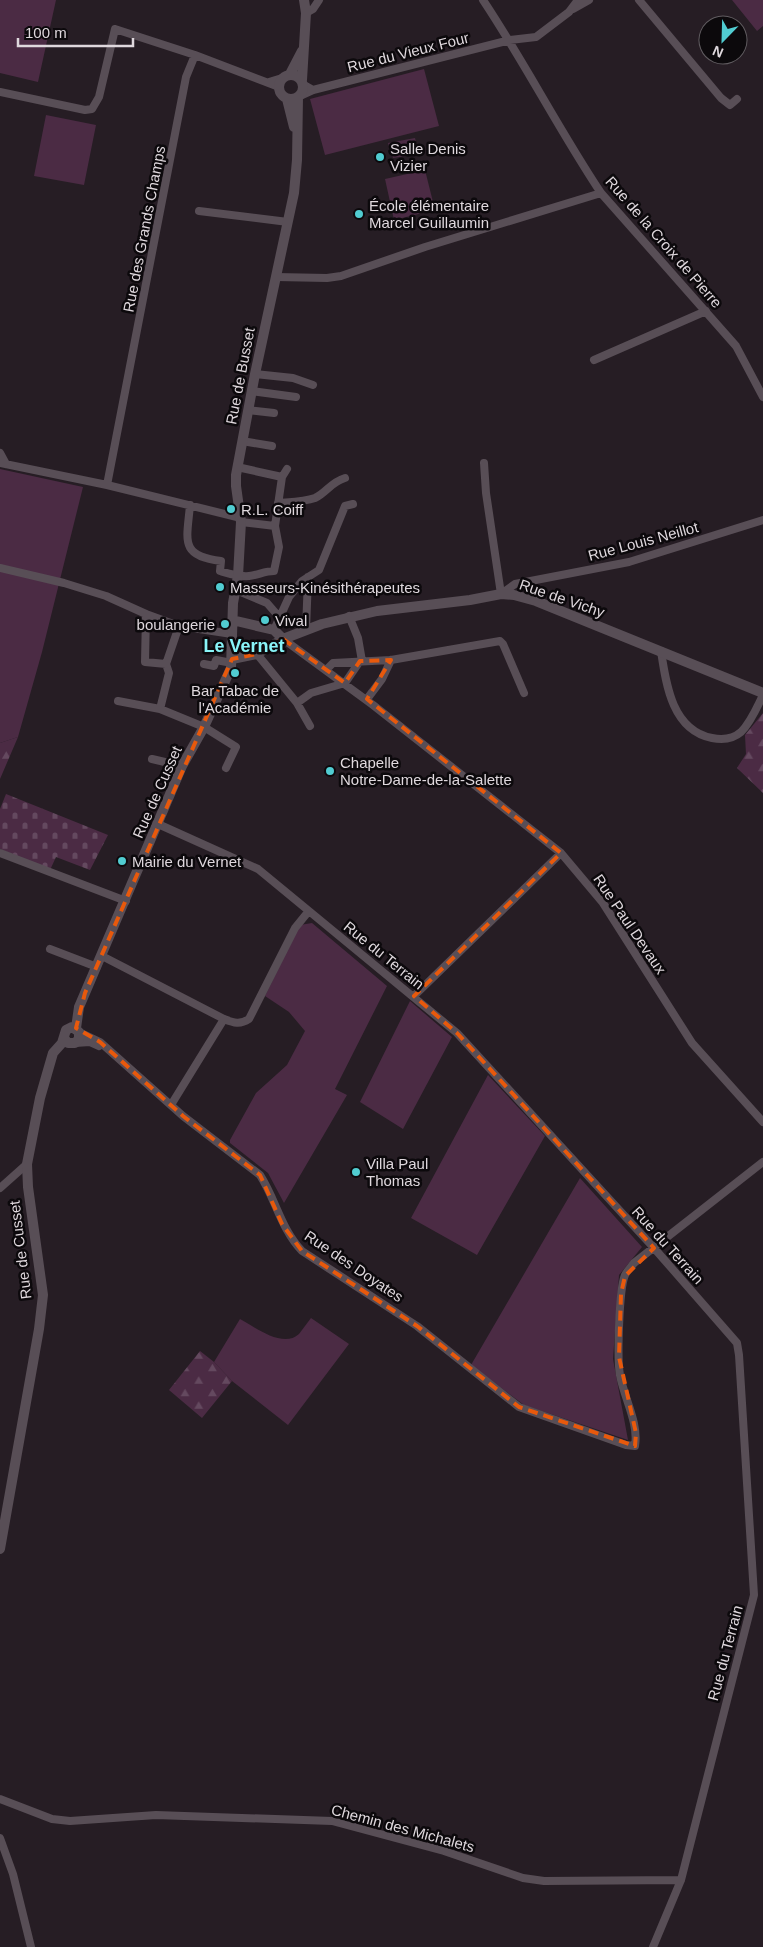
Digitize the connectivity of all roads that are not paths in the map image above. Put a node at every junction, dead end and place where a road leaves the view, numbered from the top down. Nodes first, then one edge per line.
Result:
1 (304, 0) edge
2 (319, 0) edge
3 (483, 0) edge
4 (578, 0) edge
5 (589, 0) edge
6 (639, 0) edge
7 (569, 12) junction
8 (306, 13) junction
9 (510, 40) junction
10 (305, 45) junction
11 (195, 56) junction
12 (284, 80) junction
13 (301, 89) junction
14 (0, 92) edge
15 (287, 99) junction
16 (737, 99) dead end
17 (298, 140) junction
18 (601, 193) junction
19 (199, 211) dead end
20 (288, 222) junction
21 (276, 277) junction
22 (706, 311) junction
23 (594, 360) dead end
24 (254, 374) junction
25 (314, 385) dead end
26 (251, 391) junction
27 (296, 397) dead end
28 (763, 397) edge
29 (248, 410) junction
30 (274, 413) dead end
31 (242, 441) junction
32 (272, 446) dead end
33 (0, 453) edge
34 (484, 463) dead end
35 (3, 464) edge
36 (237, 467) junction
37 (288, 470) dead end
38 (282, 477) junction
39 (345, 478) dead end
40 (107, 485) junction
41 (278, 503) junction
42 (353, 504) dead end
43 (190, 505) junction
44 (241, 520) junction
45 (763, 520) edge
46 (275, 526) junction
47 (0, 568) edge
48 (238, 576) junction
49 (308, 578) junction
50 (530, 582) junction
51 (236, 590) junction
52 (501, 594) junction
53 (526, 599) junction
54 (146, 614) junction
55 (349, 616) junction
56 (280, 618) junction
57 (232, 620) junction
58 (179, 626) junction
59 (274, 630) junction
60 (306, 630) junction
61 (232, 634) junction
62 (283, 639) junction
63 (661, 651) junction
64 (257, 654) junction
65 (391, 660) junction
66 (232, 661) junction
67 (361, 661) junction
68 (166, 664) junction
69 (204, 664) dead end
70 (326, 670) junction
71 (345, 683) junction
72 (524, 693) dead end
73 (763, 694) edge
74 (366, 699) junction
75 (118, 701) dead end
76 (297, 703) junction
77 (160, 709) junction
78 (310, 726) dead end
79 (204, 727) junction
80 (152, 759) dead end
81 (182, 766) junction
82 (226, 768) dead end
83 (158, 824) junction
84 (0, 853) edge
85 (561, 853) junction
86 (126, 901) junction
87 (308, 912) junction
88 (50, 949) dead end
89 (102, 956) junction
90 (97, 967) junction
91 (414, 996) junction
92 (224, 1019) junction
93 (74, 1030) junction
94 (70, 1042) junction
95 (106, 1048) junction
96 (172, 1105) junction
97 (763, 1122) edge
98 (763, 1162) edge
99 (27, 1164) junction
100 (0, 1188) edge
101 (654, 1248) junction
102 (0, 1550) edge
103 (0, 1799) edge
104 (0, 1838) edge
105 (681, 1880) junction
106 (31, 1947) edge
107 (654, 1947) edge

1 - 8 street, Rue de Busset
2 - 8 street
3 - 9 street, Rue de la Croix de Pierre
4 - 7 street
5 - 7 street
6 - 16 street
7 - 9 street, Rue du Vieux Four
8 - 10 street, Rue de Busset
9 - 13 street, Rue du Vieux Four
9 - 18 street, Rue de la Croix de Pierre
10 - 12 street, Rue de Busset
10 - 13 street, Rue de Busset
11 - 12 street
11 - 14 street
11 - 40 street, Rue des Grands Champs
12 - 13 street
12 - 15 street, Rue de Busset
13 - 15 street
13 - 17 street, Rue de Busset
15 - 17 street, Rue de Busset
17 - 20 street, Rue de Busset
18 - 21 street
18 - 22 street, Rue de la Croix de Pierre
19 - 20 street
20 - 21 street, Rue de Busset
21 - 24 street, Rue de Busset
22 - 23 street
22 - 28 street, Rue de la Croix de Pierre
24 - 25 street
24 - 26 street, Rue de Busset
26 - 27 street
26 - 29 street, Rue de Busset
29 - 30 street
29 - 31 street, Rue de Busset
31 - 32 street
31 - 36 street, Rue de Busset
33 - 35 street
34 - 52 street
35 - 40 street
36 - 38 street
36 - 44 street, Rue de Busset
37 - 38 street
38 - 41 street
39 - 41 street
40 - 43 street
41 - 46 street
42 - 49 street
43 - 44 street
43 - 48 street
44 - 46 street
44 - 48 street, Rue de Busset
45 - 50 street, Rue Louis Neillot
46 - 48 street
47 - 54 street
48 - 51 street, Rue de Busset
49 - 56 street
49 - 60 street
50 - 52 street, Rue Louis Neillot
50 - 53 street
51 - 56 street
51 - 57 street, Rue de Busset
52 - 53 street, Rue de Vichy
52 - 55 street, Rue de Vichy
53 - 63 street, Rue de Vichy
54 - 58 street
54 - 68 street
55 - 60 street, Rue de Vichy
55 - 67 street
56 - 59 street
57 - 59 street
57 - 61 street, Rue de Busset
58 - 61 street
58 - 68 street
59 - 62 street
60 - 62 street, Rue de Vichy
61 - 66 street, Rue de Busset
62 - 64 street, Rue de Vichy
62 - 70 street, Rue Paul Devaux
63 - 73 street, Rue de Vichy
63 - 73 street
64 - 66 street
64 - 76 street
65 - 67 street
65 - 72 street
65 - 74 street
66 - 69 street
66 - 79 street, Rue de Cusset
67 - 70 street
67 - 71 street
68 - 77 street
70 - 71 street, Rue Paul Devaux
71 - 74 street, Rue Paul Devaux
71 - 76 street
74 - 85 street, Rue Paul Devaux
75 - 77 street
76 - 78 street
77 - 79 street
79 - 81 street, Rue de Cusset
79 - 82 street
80 - 81 street
81 - 83 street, Rue de Cusset
83 - 86 street, Rue de Cusset
83 - 87 street, Rue du Terrain
84 - 86 street
85 - 91 street
85 - 97 street, Rue Paul Devaux
86 - 89 street, Rue de Cusset
87 - 91 street, Rue du Terrain
87 - 92 street
88 - 90 street
89 - 90 street, Rue de Cusset
89 - 92 street
90 - 93 street, Rue de Cusset
91 - 101 street, Rue du Terrain
92 - 96 street
93 - 94 street
93 - 94 street
93 - 95 street, Rue des Doyates
94 - 95 street, Rue des Doyates
94 - 99 street, Rue de Cusset
95 - 96 street, Rue des Doyates
96 - 101 street, Rue des Doyates
98 - 101 street
99 - 100 street
99 - 102 street, Rue de Cusset
101 - 105 street, Rue du Terrain
103 - 105 street, Chemin des Michalets
104 - 106 street
105 - 107 street, Rue du Terrain

